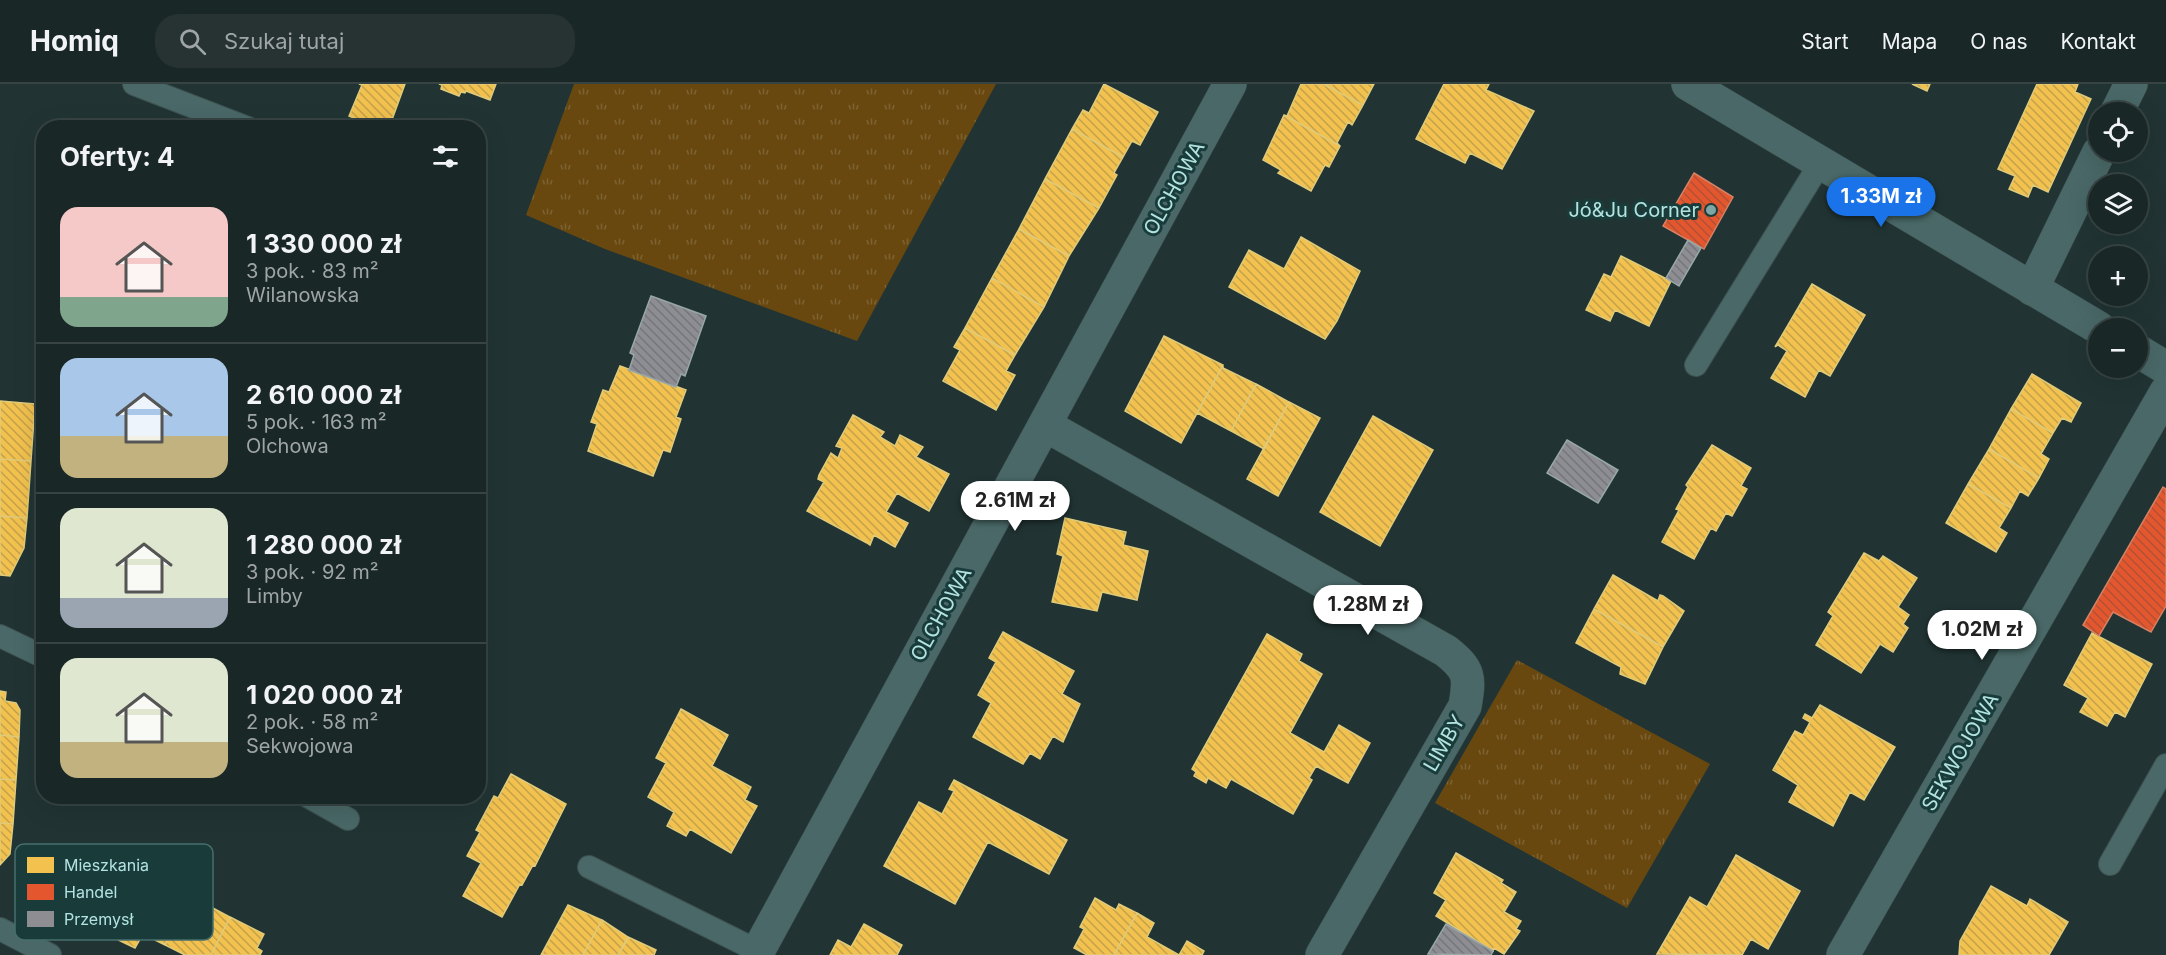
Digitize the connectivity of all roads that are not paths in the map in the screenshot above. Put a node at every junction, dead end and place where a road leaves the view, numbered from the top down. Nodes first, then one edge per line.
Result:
1 (134, 84) edge
2 (1230, 84) edge
3 (2130, 84) edge
4 (1707, 89) edge
5 (2122, 102) edge
6 (227, 120) edge
7 (1821, 162) junction
8 (2094, 162) edge
9 (2032, 289) junction
10 (2088, 322) edge
11 (2148, 357) edge
12 (1696, 365) dead end
13 (2166, 368) edge
14 (2166, 392) edge
15 (1045, 425) junction
16 (0, 636) edge
17 (36, 653) edge
18 (2166, 765) edge
19 (321, 804) edge
20 (348, 819) dead end
21 (2110, 864) dead end
22 (589, 867) dead end
23 (0, 929) edge
24 (15, 937) edge
25 (21, 940) edge
26 (757, 953) edge
27 (50, 955) edge
28 (1322, 955) edge
29 (1843, 955) edge

1 - 6 lane
2 - 15 street, OLCHOWA
3 - 5 street
4 - 7 street
7 - 9 street
7 - 12 lane
8 - 9 street
9 - 10 street
11 - 13 street
14 - 29 street, SEKWOJOWA
15 - 26 street, OLCHOWA
15 - 28 street, LIMBY
16 - 17 lane
18 - 21 lane
19 - 20 lane
22 - 26 lane
23 - 24 lane
25 - 27 lane

